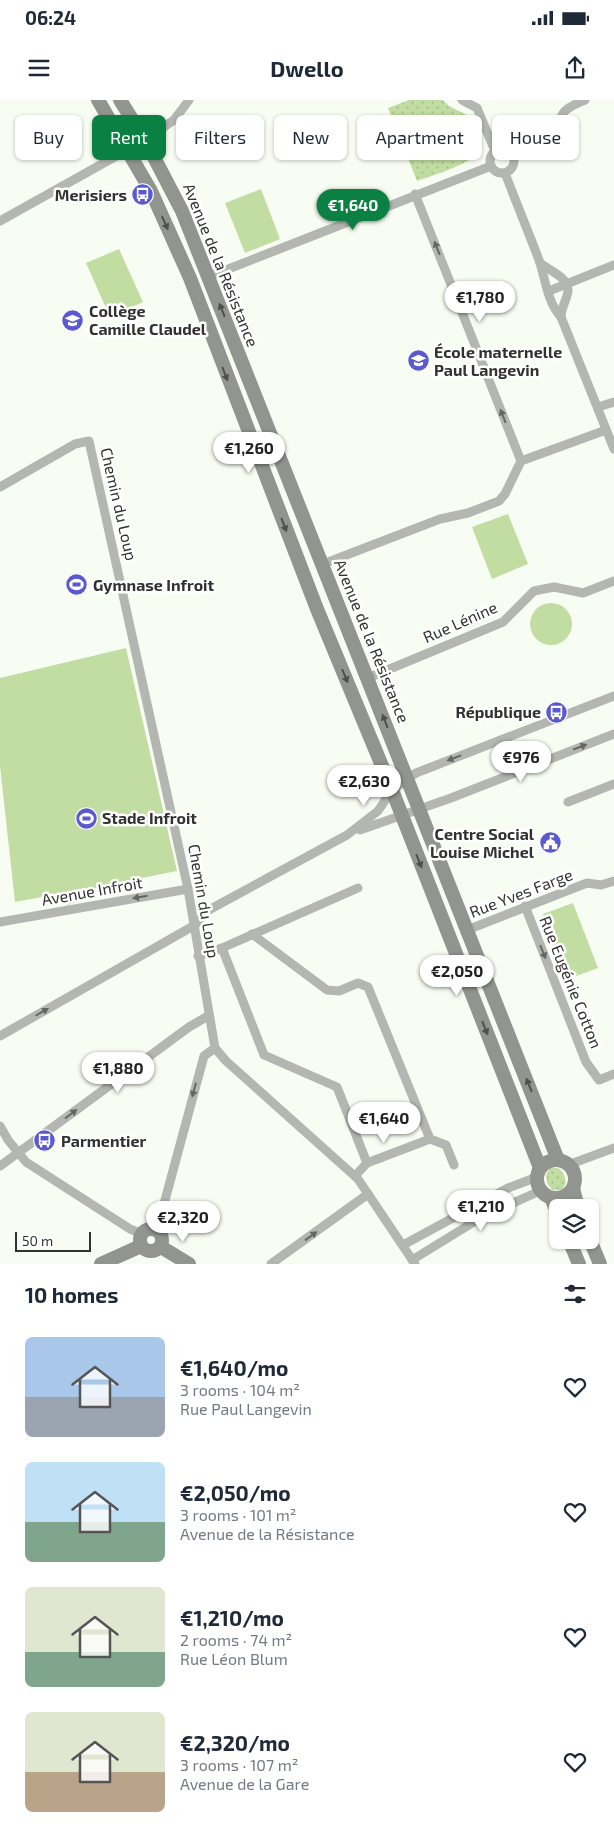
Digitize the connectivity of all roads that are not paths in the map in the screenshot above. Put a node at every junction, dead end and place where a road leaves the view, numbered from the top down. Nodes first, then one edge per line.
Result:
1 (98, 100) edge
2 (120, 100) edge
3 (189, 100) edge
4 (462, 100) edge
5 (585, 100) edge
6 (107, 115) edge
7 (129, 115) edge
8 (560, 115) edge
9 (166, 125) edge
10 (492, 144) edge
11 (492, 156) edge
12 (106, 160) edge
13 (134, 160) edge
14 (156, 160) edge
15 (513, 160) edge
16 (491, 166) junction
17 (504, 173) junction
18 (415, 194) junction
19 (0, 221) edge
20 (540, 263) junction
21 (614, 265) edge
22 (208, 277) junction
23 (566, 283) junction
24 (549, 291) junction
25 (561, 317) junction
26 (614, 402) edge
27 (598, 408) junction
28 (606, 430) junction
29 (614, 448) edge
30 (521, 461) junction
31 (1, 484) edge
32 (323, 564) junction
33 (614, 581) edge
34 (368, 678) junction
35 (614, 696) edge
36 (614, 734) edge
37 (408, 779) junction
38 (614, 784) edge
39 (392, 790) junction
40 (568, 802) dead end
41 (420, 809) junction
42 (401, 815) junction
43 (347, 835) junction
44 (614, 881) edge
45 (188, 888) junction
46 (358, 888) dead end
47 (525, 906) junction
48 (0, 922) edge
49 (195, 925) junction
50 (467, 930) junction
51 (252, 934) junction
52 (222, 948) junction
53 (198, 956) junction
54 (208, 1016) junction
55 (0, 1036) edge
56 (215, 1048) junction
57 (614, 1074) edge
58 (0, 1126) edge
59 (430, 1139) junction
60 (614, 1148) edge
61 (18, 1153) junction
62 (368, 1163) junction
63 (563, 1163) junction
64 (454, 1165) dead end
65 (0, 1166) edge
66 (355, 1176) junction
67 (543, 1183) junction
68 (573, 1188) junction
69 (368, 1194) junction
70 (551, 1199) edge
71 (576, 1199) edge
72 (146, 1236) junction
73 (402, 1245) junction
74 (161, 1247) junction
75 (573, 1249) edge
76 (594, 1249) edge
77 (413, 1262) edge
78 (101, 1264) edge
79 (190, 1264) edge
80 (271, 1264) edge
81 (579, 1264) edge
82 (600, 1264) edge

1 - 6 main road, Avenue de la Résistance
2 - 7 main road, Avenue de la Résistance
3 - 9 street
4 - 10 street
5 - 8 street
11 - 16 street
12 - 19 street
13 -> 39 main road, Avenue de la Résistance
14 - 22 main road, Avenue de la Résistance
15 - 17 street
16 - 17 street
16 - 18 street
17 - 20 street
18 - 22 street
30 -> 18 street
20 - 23 street
20 - 24 street
21 - 23 street
32 -> 22 main road, Avenue de la Résistance
23 - 24 street
23 - 25 street
24 - 25 street
25 - 27 street
26 - 27 street
27 - 28 street
28 - 29 street
28 - 30 street
30 - 32 street
31 - 45 street, Chemin du Loup
32 - 34 main road, Avenue de la Résistance
33 - 34 street, Rue Lénine
37 -> 34 main road, Avenue de la Résistance
35 -> 37 street
41 -> 36 street
37 - 39 street
37 - 41 main road, Avenue de la Résistance
38 - 40 street
39 - 42 main road, Avenue de la Résistance
39 - 43 street
41 - 42 street
41 - 50 main road, Avenue de la Résistance
42 - 43 street
42 -> 67 main road, Avenue de la Résistance
43 - 49 street
44 - 47 street, Rue Yves Farge
45 -> 48 street, Avenue Infroit
45 - 49 street, Chemin du Loup
46 - 51 street
47 - 50 street, Rue Yves Farge
47 -> 57 street, Rue Eugénie Cotton
49 - 53 street, Chemin du Loup
55 -> 49 street
63 -> 50 main road, Avenue de la Résistance
51 - 52 street
51 - 59 street
52 - 53 street
52 - 62 street
53 - 54 street, Chemin du Loup
54 - 56 street, Chemin du Loup
61 -> 54 street
56 - 66 street
56 -> 72 street
58 - 61 street
59 - 62 street
59 - 64 street
60 - 63 street
61 - 65 street
61 - 72 street
62 - 66 street
63 - 67 main road
63 - 68 main road, Avenue de la Résistance
66 - 69 street
67 - 68 main road
67 - 70 main road, Avenue de la Résistance
67 - 73 street
67 - 77 street
68 - 71 main road, Avenue de la Résistance
69 - 73 street
80 -> 69 street
72 - 74 main road
72 - 74 main road
72 - 78 main road
73 - 77 street
74 - 79 main road
75 - 81 main road
76 - 82 main road

